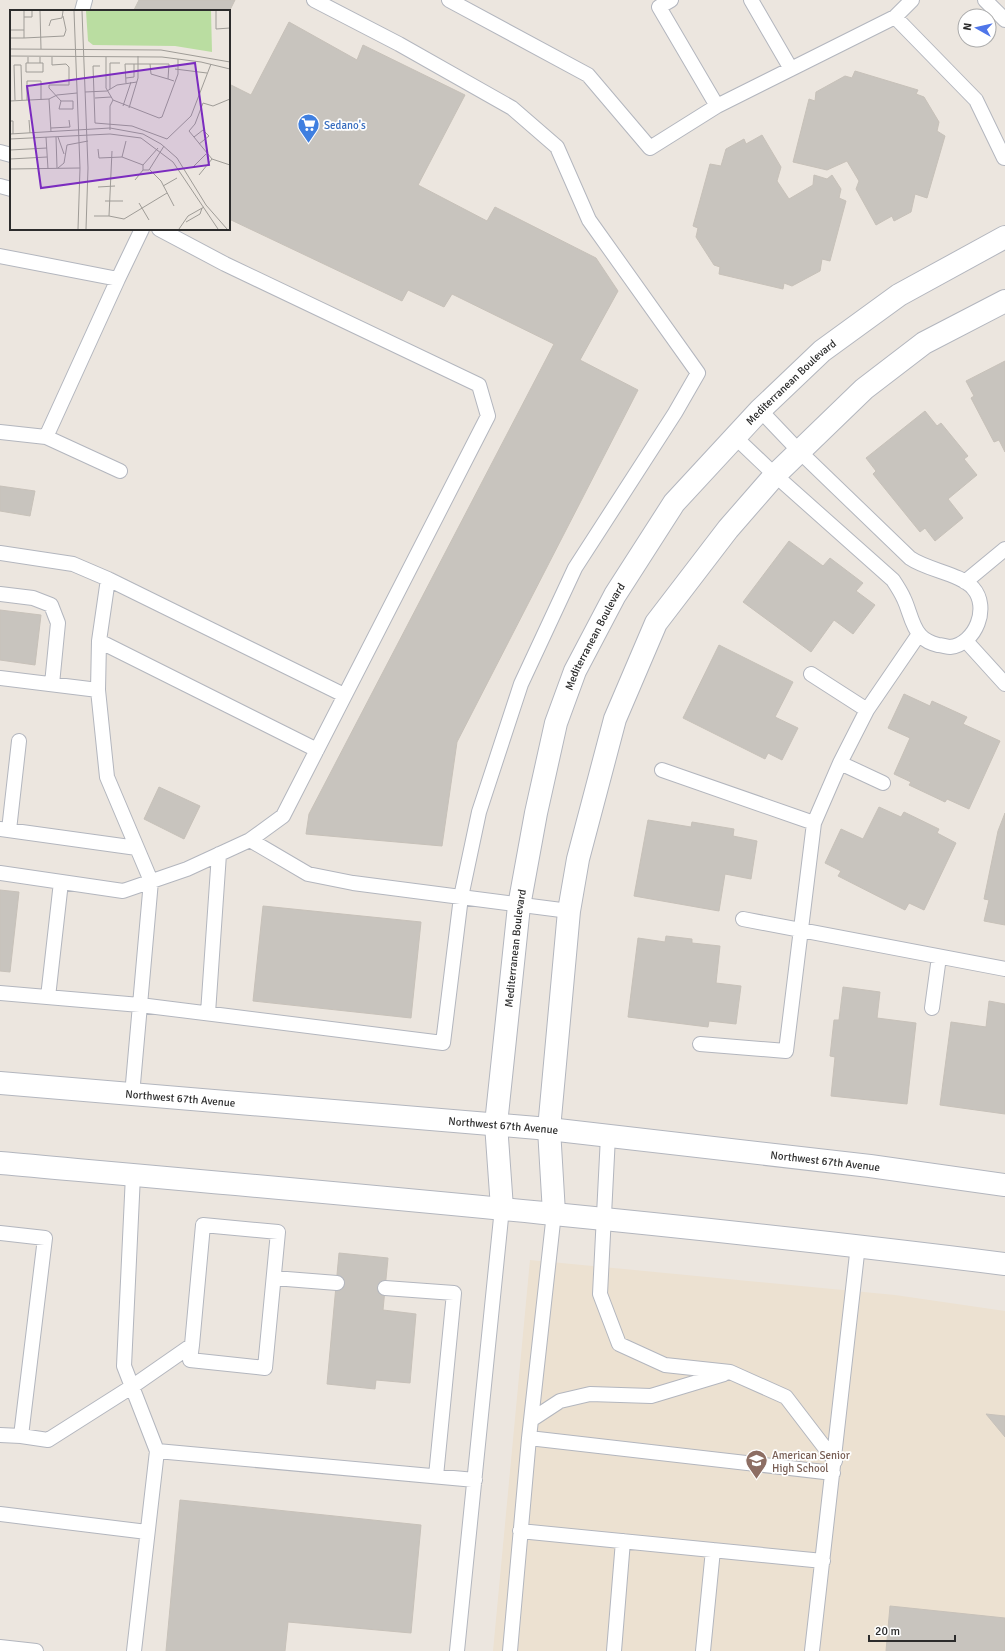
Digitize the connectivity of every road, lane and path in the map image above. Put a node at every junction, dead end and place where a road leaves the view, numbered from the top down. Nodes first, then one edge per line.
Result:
1 (85, 0) edge
2 (314, 0) edge
3 (449, 0) edge
4 (671, 0) edge
5 (751, 0) edge
6 (912, 0) edge
7 (985, 0) edge
8 (82, 10) edge
9 (895, 17) junction
10 (1005, 20) edge
11 (791, 69) junction
12 (717, 106) junction
13 (0, 152) edge
14 (10, 155) edge
15 (1004, 158) edge
16 (0, 186) edge
17 (10, 189) edge
18 (142, 230) edge
19 (162, 230) edge
20 (1005, 237) edge
21 (0, 256) edge
22 (118, 279) junction
23 (1005, 301) edge
24 (760, 410) junction
25 (0, 432) edge
26 (734, 436) junction
27 (46, 437) junction
28 (799, 451) junction
29 (120, 471) dead end
30 (775, 475) junction
31 (1005, 549) edge
32 (0, 553) edge
33 (108, 579) junction
34 (965, 582) junction
35 (0, 594) edge
36 (919, 634) junction
37 (99, 641) junction
38 (966, 641) junction
39 (811, 674) dead end
40 (0, 678) edge
41 (52, 684) junction
42 (1005, 684) edge
43 (98, 690) junction
44 (344, 695) junction
45 (867, 710) junction
46 (19, 741) dead end
47 (317, 750) junction
48 (840, 763) junction
49 (662, 770) dead end
50 (883, 783) dead end
51 (814, 824) junction
52 (4, 830) edge
53 (250, 840) junction
54 (137, 848) junction
55 (219, 854) junction
56 (0, 873) edge
57 (152, 881) junction
58 (61, 882) junction
59 (461, 897) junction
60 (520, 906) junction
61 (569, 911) junction
62 (743, 919) dead end
63 (800, 931) junction
64 (938, 957) junction
65 (1005, 969) edge
66 (0, 993) edge
67 (48, 997) junction
68 (140, 1005) junction
69 (932, 1008) dead end
70 (208, 1013) junction
71 (700, 1044) dead end
72 (0, 1083) edge
73 (132, 1095) junction
74 (496, 1124) junction
75 (549, 1129) junction
76 (608, 1136) junction
77 (0, 1163) edge
78 (133, 1175) junction
79 (1005, 1185) edge
80 (502, 1208) junction
81 (554, 1213) junction
82 (603, 1218) junction
83 (0, 1233) edge
84 (858, 1245) junction
85 (1005, 1264) edge
86 (274, 1278) junction
87 (337, 1283) dead end
88 (385, 1288) dead end
89 (192, 1345) junction
90 (730, 1372) junction
91 (133, 1386) junction
92 (531, 1420) junction
93 (0, 1435) edge
94 (21, 1436) junction
95 (529, 1438) junction
96 (157, 1451) junction
97 (834, 1467) junction
98 (436, 1476) junction
99 (475, 1480) junction
100 (0, 1514) edge
101 (520, 1531) junction
102 (147, 1532) junction
103 (623, 1541) junction
104 (713, 1550) junction
105 (823, 1561) junction
106 (0, 1647) edge
107 (36, 1651) edge
108 (134, 1651) edge
109 (457, 1651) edge
110 (510, 1651) edge
111 (614, 1651) edge
112 (703, 1651) edge
113 (812, 1651) edge

1 - 8 lane
2 - 59 lane
3 - 12 lane
4 - 12 lane
5 - 11 lane
6 - 9 lane
7 - 10 lane
9 - 11 lane
9 - 15 lane
11 - 12 lane
13 - 14 lane
16 - 17 lane
18 - 22 lane
19 - 44 lane
20 - 24 street, Mediterranean Boulevard
21 - 22 lane
22 - 27 lane
23 - 28 street
24 - 26 street, Mediterranean Boulevard
24 - 28 lane
25 - 27 lane
26 - 30 lane
26 - 60 street, Mediterranean Boulevard
27 - 29 lane
28 - 30 street
28 - 34 lane
30 - 36 lane
30 - 61 street
31 - 34 lane
32 - 33 lane
33 - 37 lane
33 - 44 lane
34 - 38 lane
35 - 41 lane
36 - 38 lane
36 - 45 lane
37 - 43 lane
37 - 47 lane
38 - 42 lane
39 - 45 lane
40 - 41 lane
41 - 43 lane
43 - 54 lane
44 - 47 lane
45 - 48 lane
46 - 52 lane
47 - 53 lane
48 - 50 lane
48 - 51 lane
49 - 51 lane
51 - 63 lane
52 - 54 lane
53 - 55 lane
53 - 59 lane
54 - 57 lane
55 - 57 lane
55 - 70 lane
56 - 58 lane
57 - 58 lane
57 - 68 lane
58 - 67 lane
59 - 60 lane
59 - 70 lane
60 - 61 lane
60 - 74 street, Mediterranean Boulevard
61 - 75 street
62 - 63 lane
63 - 64 lane
63 - 71 lane
64 - 65 lane
64 - 69 lane
66 - 67 lane
67 - 68 lane
68 - 70 lane
68 - 73 lane
72 - 73 street, Northwest 67th Avenue
73 - 74 street, Northwest 67th Avenue
74 - 75 street, Northwest 67th Avenue
74 - 80 street, Mediterranean Boulevard
75 - 76 street, Northwest 67th Avenue
75 - 81 street
76 - 79 street, Northwest 67th Avenue
76 - 82 lane
77 - 78 street
78 - 80 street
78 - 91 lane
80 - 81 street
80 - 99 lane
81 - 82 street
81 - 92 lane
82 - 84 street
82 - 90 lane
83 - 94 lane
84 - 85 street
84 - 97 lane
86 - 87 lane
86 - 89 lane
86 - 89 lane
88 - 98 lane
89 - 91 lane
90 - 92 lane
90 - 97 lane
91 - 94 lane
91 - 96 lane
92 - 95 lane
93 - 94 lane
95 - 97 lane
95 - 101 lane
96 - 98 lane
96 - 102 lane
97 - 105 lane
98 - 99 lane
99 - 109 lane
100 - 102 lane
101 - 103 lane
101 - 110 lane
102 - 108 lane
103 - 104 lane
103 - 111 lane
104 - 105 lane
104 - 112 lane
105 - 113 lane
106 - 107 lane

